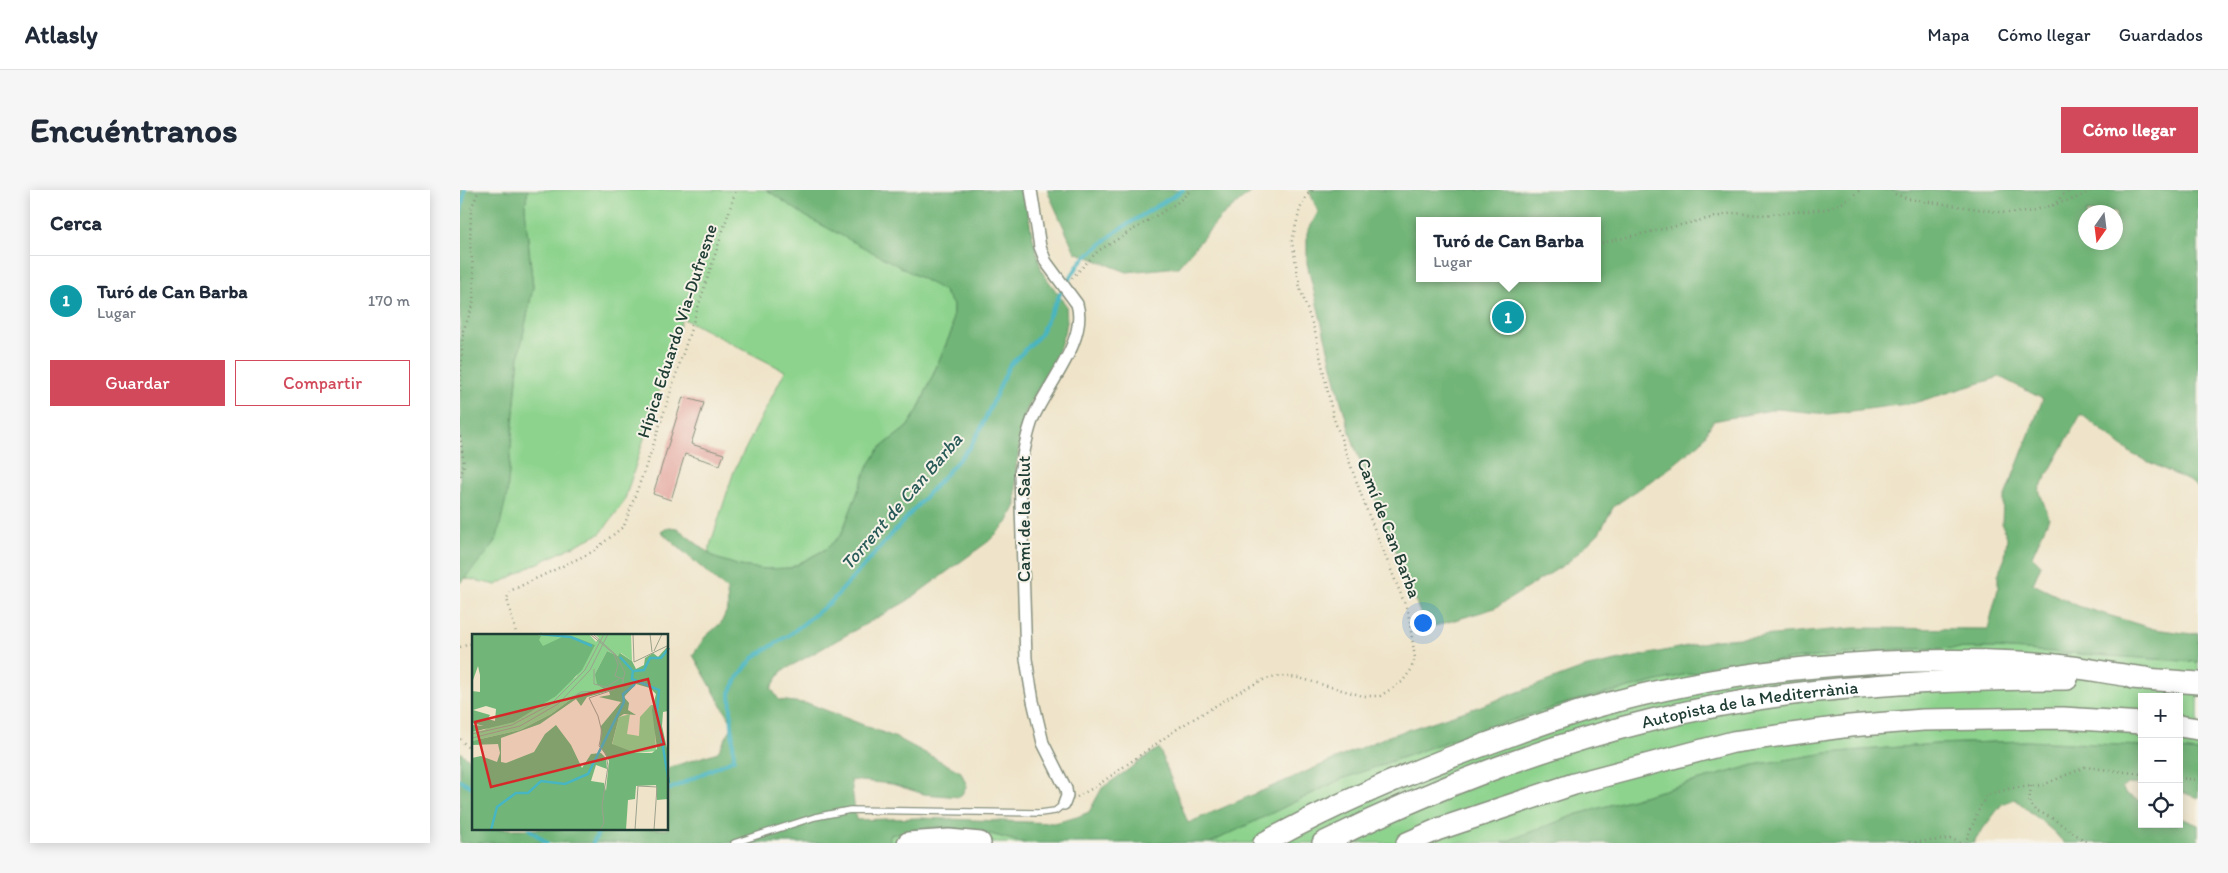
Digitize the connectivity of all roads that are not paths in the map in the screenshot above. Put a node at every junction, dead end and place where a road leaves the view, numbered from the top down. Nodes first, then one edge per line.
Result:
1 (1031, 190) edge
2 (2146, 678) junction
3 (2198, 683) edge
4 (2138, 723) edge
5 (2183, 727) edge
6 (2198, 729) edge
7 (1064, 804) joint
8 (1264, 841) edge
9 (734, 843) edge
10 (908, 843) edge
11 (980, 843) edge
12 (1323, 843) edge
13 (1407, 843) edge

1 - 7 street, Camí de la Salut
2 - 3 highway, Autopista de la Mediterrània
2 - 8 highway
2 - 12 highway, Autopista de la Mediterrània
4 - 13 highway, Autopista de la Mediterrània
5 - 6 highway
7 - 9 lane
10 - 11 highway

